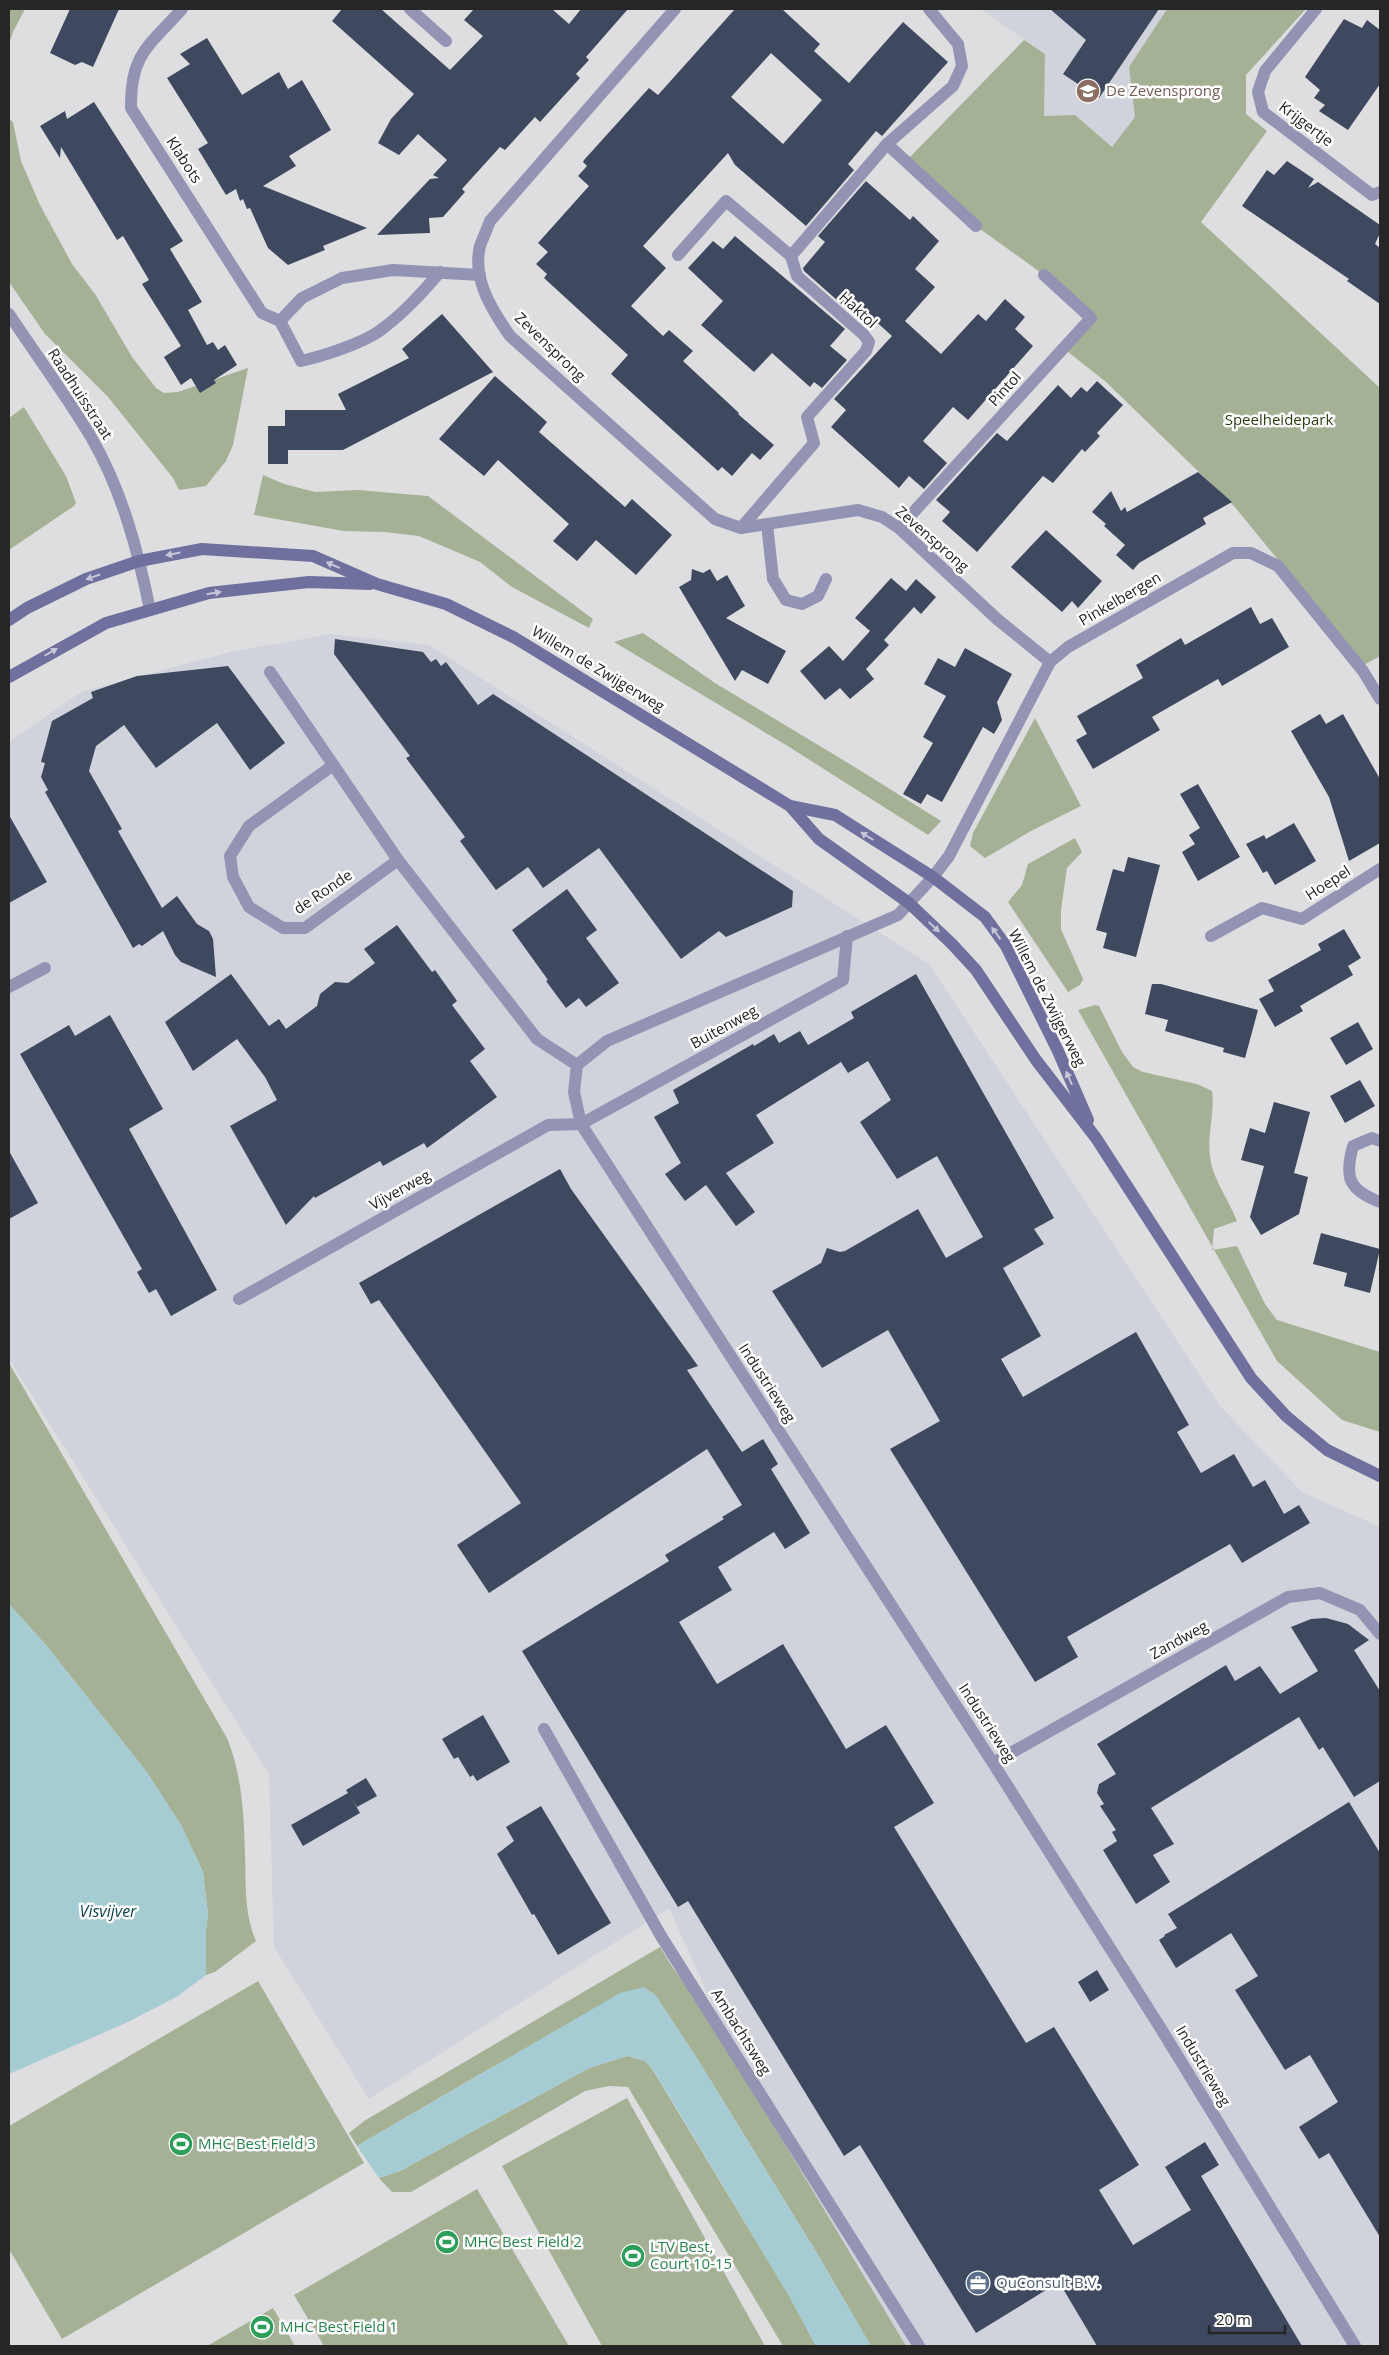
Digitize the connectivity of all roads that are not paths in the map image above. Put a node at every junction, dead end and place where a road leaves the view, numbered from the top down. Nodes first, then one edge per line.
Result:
1 (182, 9) edge
2 (410, 9) edge
3 (675, 9) edge
4 (929, 9) edge
5 (1316, 9) edge
6 (446, 41) dead end
7 (887, 144) junction
8 (1380, 192) edge
9 (976, 226) dead end
10 (678, 255) dead end
11 (792, 256) junction
12 (440, 272) junction
13 (480, 275) junction
14 (1044, 275) dead end
15 (9, 314) edge
16 (280, 321) junction
17 (767, 524) junction
18 (741, 528) junction
19 (899, 528) junction
20 (140, 561) junction
21 (826, 579) dead end
22 (377, 584) junction
23 (150, 610) junction
24 (9, 620) edge
25 (1050, 662) junction
26 (270, 672) dead end
27 (9, 677) edge
28 (1380, 699) edge
29 (332, 766) junction
30 (790, 806) junction
31 (398, 860) junction
32 (1380, 869) edge
33 (933, 877) junction
34 (909, 903) junction
35 (847, 936) junction
36 (1211, 936) dead end
37 (45, 968) dead end
38 (9, 987) edge
39 (577, 1066) junction
40 (581, 1124) junction
41 (1096, 1138) junction
42 (1380, 1141) edge
43 (1380, 1202) edge
44 (239, 1299) dead end
45 (1380, 1476) edge
46 (1380, 1634) edge
47 (544, 1729) dead end
48 (993, 1763) junction
49 (919, 2346) edge
50 (1355, 2346) edge

1 - 16 street, Klabots
2 - 6 street
3 - 13 street, Zevensprong
4 - 7 street
5 - 8 street, Krijgertje
7 - 9 street
7 - 11 street
10 - 11 street
11 - 18 street, Haktol
12 - 13 street
12 - 16 street
12 - 16 street
13 - 18 street, Zevensprong
14 - 19 street, Pintol
15 - 20 street, Raadhuisstraat
17 - 18 street, Zevensprong
17 - 19 street, Zevensprong
17 - 21 street
19 - 25 street, Zevensprong
22 -> 20 main road, Willem de Zwijgerweg
20 - 23 street, Raadhuisstraat
20 -> 24 main road, Willem de Zwijgerweg
23 -> 22 main road, Willem de Zwijgerweg
22 - 30 main road, Willem de Zwijgerweg
27 -> 23 main road, Willem de Zwijgerweg
25 - 28 street, Pinkelbergen
25 - 33 street, Pinkelbergen
26 - 29 street
29 - 31 street
29 - 31 street, de Ronde
33 -> 30 main road, Willem de Zwijgerweg
30 - 34 main road, Willem de Zwijgerweg
31 - 39 street
32 - 36 street, Hoepel
33 - 34 street, Pinkelbergen
41 -> 33 main road, Willem de Zwijgerweg
34 - 35 street, Buitenweg
34 -> 41 main road, Willem de Zwijgerweg
35 - 39 street, Buitenweg
35 - 40 street, Buitenweg
37 - 38 street
39 - 40 street
40 - 44 street, Vijverweg
40 - 48 street, Industrieweg
41 - 45 main road, Willem de Zwijgerweg
42 - 43 street
46 - 48 street, Zandweg
47 - 49 street, Ambachtsweg
48 - 50 street, Industrieweg

